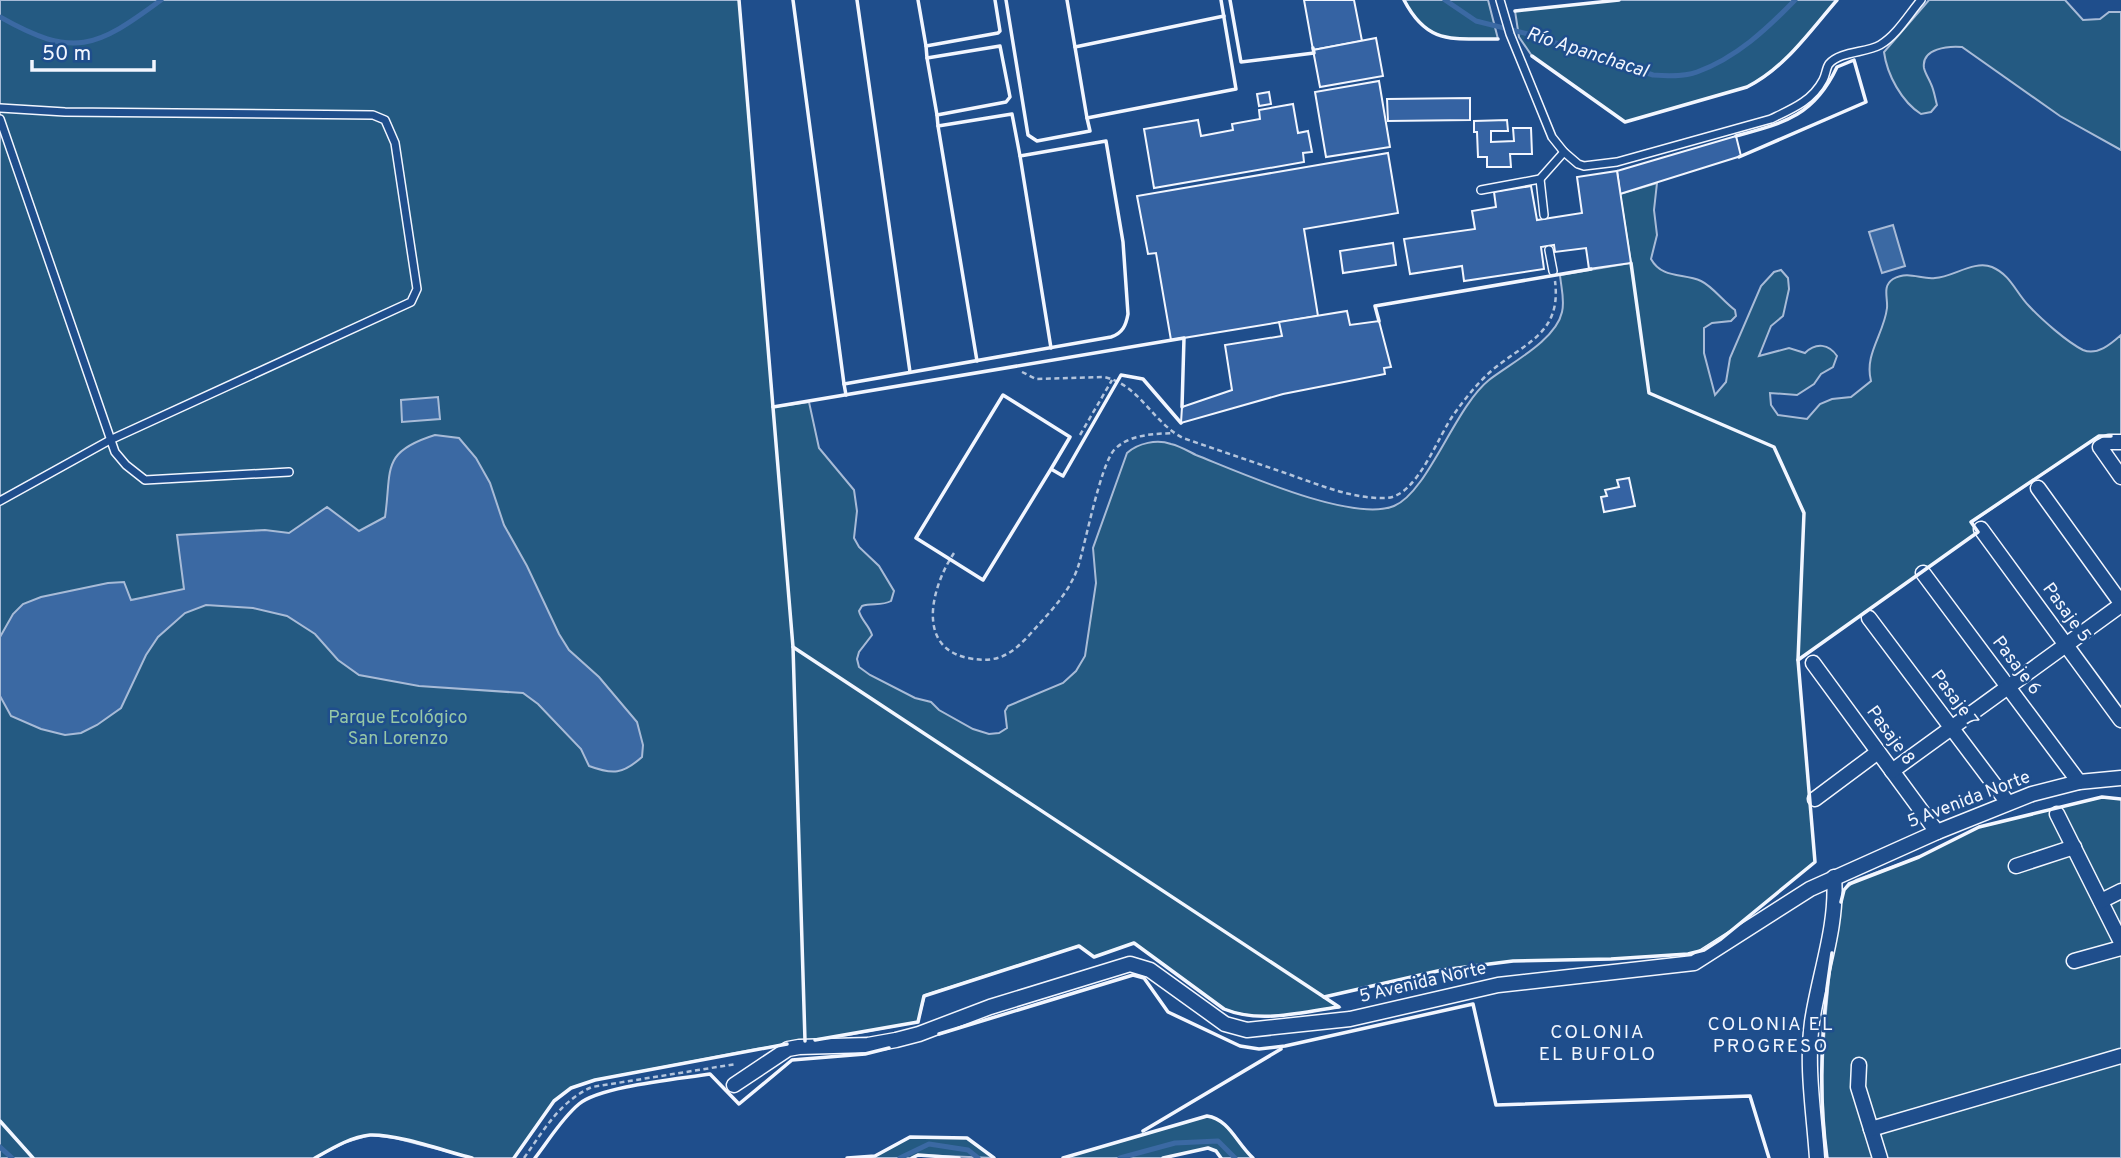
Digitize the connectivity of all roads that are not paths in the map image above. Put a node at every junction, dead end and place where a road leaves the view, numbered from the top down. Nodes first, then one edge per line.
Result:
1 (1500, 0) edge
2 (1921, 0) edge
3 (0, 108) edge
4 (0, 119) edge
5 (1564, 152) junction
6 (1540, 178) junction
7 (1481, 190) dead end
8 (1545, 215) dead end
9 (1549, 250) dead end
10 (1553, 271) road end
11 (110, 440) junction
12 (2121, 442) edge
13 (289, 472) dead end
14 (2121, 477) edge
15 (2038, 488) dead end
16 (0, 501) edge
17 (1981, 529) dead end
18 (1923, 573) dead end
19 (2121, 604) edge
20 (1869, 618) dead end
21 (2066, 645) junction
22 (1813, 663) dead end
23 (2008, 687) junction
24 (2121, 720) edge
25 (1952, 728) junction
26 (1878, 752) junction
27 (1892, 771) junction
28 (2121, 778) edge
29 (2079, 782) junction
30 (1815, 799) dead end
31 (2008, 803) junction
32 (2057, 814) dead end
33 (1937, 832) junction
34 (2074, 847) junction
35 (2016, 866) dead end
36 (1834, 877) junction
37 (2121, 891) edge
38 (2101, 901) junction
39 (2121, 942) edge
40 (2121, 948) edge
41 (2074, 961) dead end
42 (2121, 1056) edge
43 (1860, 1065) dead end
44 (734, 1085) dead end
45 (1871, 1129) junction
46 (1817, 1158) edge
47 (1880, 1158) edge

1 - 5 lane
2 - 5 lane
3 - 11 lane
4 - 11 lane
5 - 6 lane
6 - 7 lane
6 - 8 lane
9 - 10 lane
11 - 13 lane
11 - 16 lane
12 - 14 street
15 - 19 street
17 - 21 street, Pasaje 5
18 - 23 street, Pasaje 6
19 - 21 street
20 - 25 street, Pasaje 7
21 - 23 street
21 - 24 street, Pasaje 5
22 - 26 street, Pasaje 8
23 - 25 street
23 - 29 street, Pasaje 6
25 - 27 street
25 - 31 street, Pasaje 7
26 - 27 street, Pasaje 8
26 - 30 street
27 - 33 street, Pasaje 8
28 - 29 street, 5 Avenida Norte
29 - 31 street, 5 Avenida Norte
31 - 33 street, 5 Avenida Norte
32 - 34 street
33 - 36 street, 5 Avenida Norte
34 - 35 street
34 - 38 street
36 - 44 street, 5 Avenida Norte
36 - 46 street
37 - 38 street
38 - 39 street
40 - 41 street
42 - 45 street
43 - 45 street
45 - 47 street

